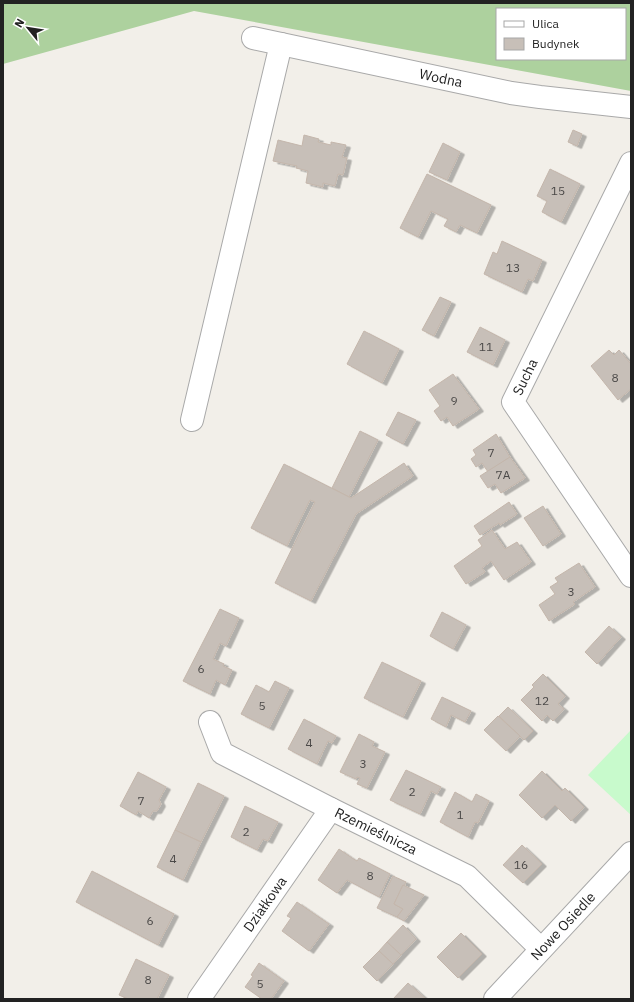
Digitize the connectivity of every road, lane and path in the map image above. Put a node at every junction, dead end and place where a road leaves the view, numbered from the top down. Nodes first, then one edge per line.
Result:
1 (253, 38) dead end
2 (281, 44) junction
3 (631, 107) edge
4 (631, 163) edge
5 (192, 420) dead end
6 (631, 576) edge
7 (210, 722) dead end
8 (331, 809) junction
9 (631, 853) edge
10 (541, 949) junction
11 (502, 997) edge
12 (199, 999) edge

1 - 2 street, Wodna
2 - 3 street, Wodna
2 - 5 street
4 - 6 street, Sucha
7 - 8 street, Rzemieślnicza
8 - 10 street, Rzemieślnicza
8 - 12 street, Działkowa
9 - 10 street, Nowe Osiedle
10 - 11 street, Nowe Osiedle

